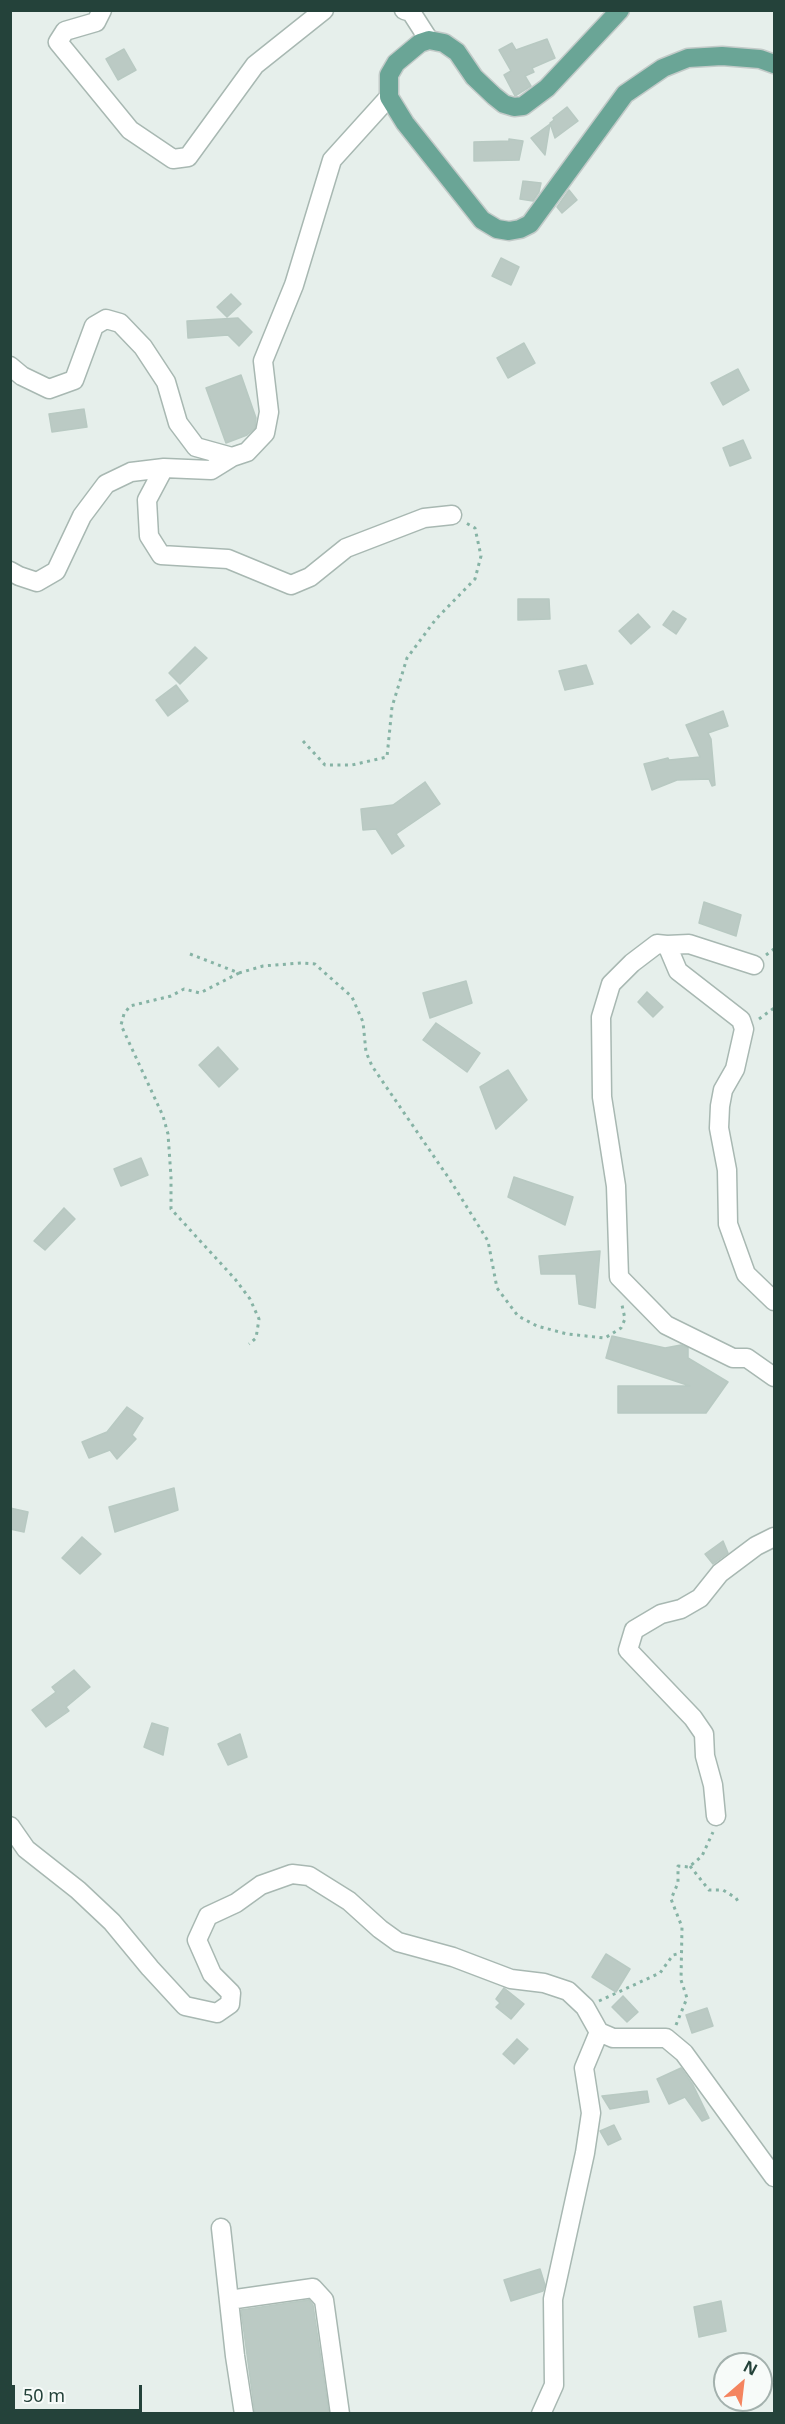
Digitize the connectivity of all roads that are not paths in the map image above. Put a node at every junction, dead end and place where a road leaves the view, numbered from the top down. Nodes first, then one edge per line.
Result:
1 (102, 10) edge
2 (324, 10) edge
3 (404, 10) edge
4 (620, 10) edge
5 (429, 40) junction
6 (774, 64) edge
7 (389, 97) junction
8 (10, 366) edge
9 (232, 457) junction
10 (164, 468) junction
11 (452, 515) road end
12 (10, 571) edge
13 (667, 945) junction
14 (754, 965) dead end
15 (774, 1301) edge
16 (774, 1377) edge
17 (774, 1537) edge
18 (716, 1816) road end
19 (10, 1826) edge
20 (599, 2032) junction
21 (774, 2177) edge
22 (221, 2228) dead end
23 (229, 2300) junction
24 (244, 2414) edge
25 (340, 2414) edge
26 (541, 2414) edge

1 - 2 street
3 - 5 street
4 - 5 main road
5 - 7 main road
6 - 7 main road
7 - 9 street
8 - 9 street
9 - 10 street
10 - 11 street
10 - 12 street
13 - 14 street
13 - 15 street
13 - 16 street
17 - 18 street
19 - 20 street
20 - 21 street
20 - 26 street
22 - 23 street
23 - 24 street
23 - 25 street

